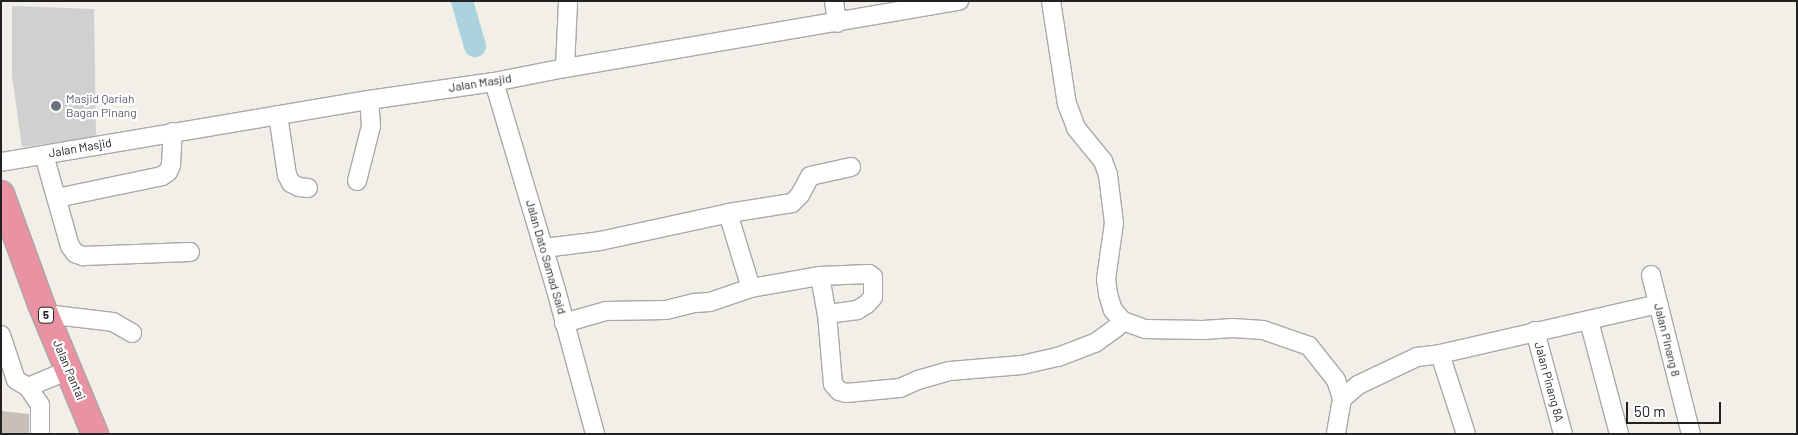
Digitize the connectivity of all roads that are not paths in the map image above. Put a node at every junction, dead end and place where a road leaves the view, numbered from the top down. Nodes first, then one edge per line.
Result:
1 (568, 1) edge
2 (834, 1) edge
3 (959, 1) edge
4 (1051, 1) edge
5 (837, 22) junction
6 (565, 68) junction
7 (494, 82) junction
8 (369, 100) junction
9 (278, 115) junction
10 (172, 132) junction
11 (44, 154) junction
12 (1, 162) edge
13 (851, 167) dead end
14 (357, 181) dead end
15 (308, 188) dead end
16 (1, 194) edge
17 (56, 198) junction
18 (728, 213) junction
19 (544, 248) junction
20 (190, 252) dead end
21 (820, 276) junction
22 (1651, 276) dead end
23 (752, 288) junction
24 (1658, 304) junction
25 (46, 314) junction
26 (827, 314) junction
27 (1123, 321) junction
28 (1589, 321) junction
29 (564, 322) junction
30 (1535, 330) junction
31 (132, 333) dead end
32 (1, 335) edge
33 (1440, 354) junction
34 (69, 370) junction
35 (28, 387) junction
36 (1342, 398) junction
37 (40, 434) edge
38 (95, 434) edge
39 (595, 434) edge
40 (1336, 434) edge
41 (1466, 434) edge
42 (1563, 434) edge
43 (1619, 434) edge
44 (1691, 434) edge

1 - 6 street
2 - 5 street
3 - 5 street, Jalan Masjid
4 - 27 street
5 - 6 street, Jalan Masjid
6 - 7 street, Jalan Masjid
7 - 8 street, Jalan Masjid
7 - 19 street, Jalan Dato Samad Said
8 - 9 street, Jalan Masjid
8 - 14 street
9 - 10 street, Jalan Masjid
9 - 15 street
10 - 11 street, Jalan Masjid
10 - 17 street
11 - 12 street, Jalan Masjid
11 - 17 street
13 - 18 street
16 - 25 highway, Jalan Pantai / 5
17 - 20 street
18 - 19 street
18 - 23 street
19 - 29 street, Jalan Dato Samad Said
21 - 23 street
21 - 26 street
21 - 26 street
22 - 24 street, Jalan Pinang 8
23 - 29 street
24 - 28 street
24 - 44 street, Jalan Pinang 8
25 - 31 street
25 - 34 highway, Jalan Pantai / 5
26 - 27 street
27 - 36 street
28 - 30 street
28 - 43 street
29 - 39 street, Jalan Dato Samad Said
30 - 33 street
30 - 42 street, Jalan Pinang 8A
32 - 35 street
33 - 36 street
33 - 41 street
34 - 35 street
34 - 38 highway, Jalan Pantai / 5
35 - 37 street
36 - 40 street

